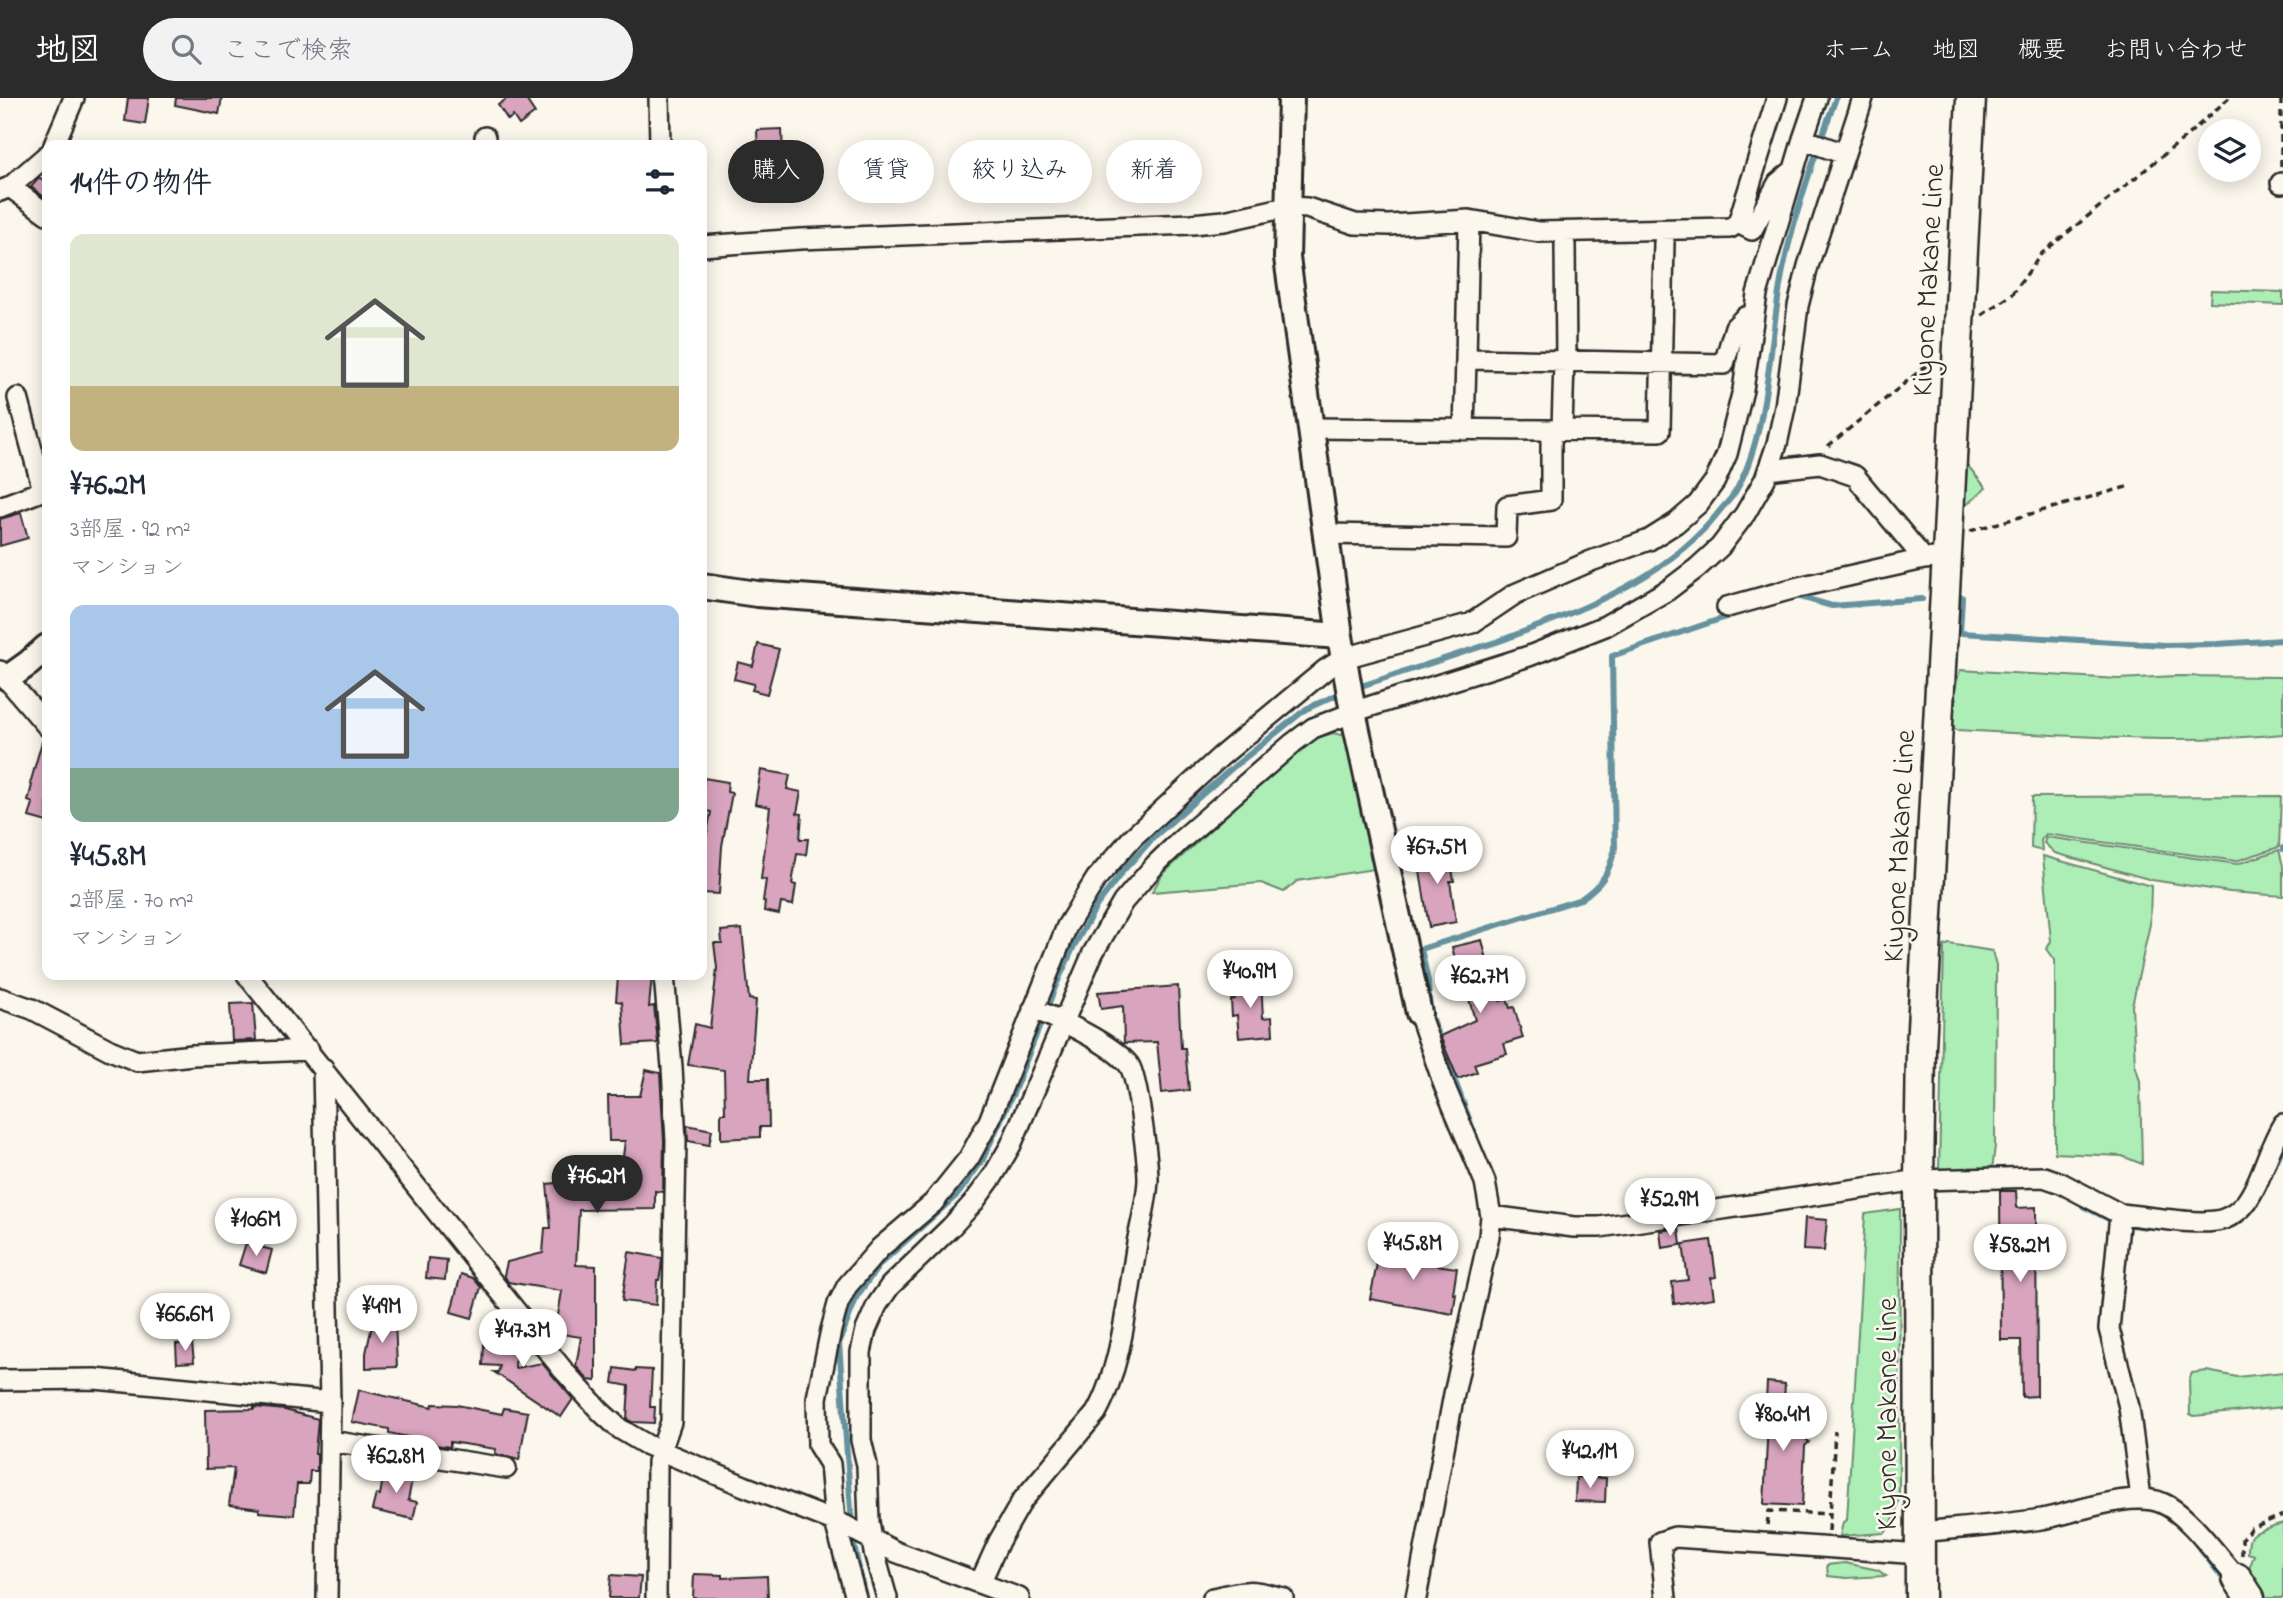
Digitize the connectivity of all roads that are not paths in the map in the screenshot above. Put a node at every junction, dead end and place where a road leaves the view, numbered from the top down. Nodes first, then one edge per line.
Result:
1 (74, 98) edge
2 (659, 98) edge
3 (1291, 98) edge
4 (1777, 98) edge
5 (1817, 98) edge
6 (1863, 98) edge
7 (1971, 98) edge
8 (56, 140) edge
9 (660, 140) edge
10 (1807, 140) junction
11 (1838, 152) junction
12 (42, 159) edge
13 (1794, 170) junction
14 (5, 189) edge
15 (1287, 207) junction
16 (42, 212) edge
17 (1469, 225) junction
18 (1742, 225) junction
19 (1664, 242) dead end
20 (1565, 244) dead end
21 (707, 246) edge
22 (1753, 317) junction
23 (1466, 359) junction
24 (1565, 361) junction
25 (1662, 364) junction
26 (18, 398) dead end
27 (1311, 428) junction
28 (1464, 429) junction
29 (1557, 430) junction
30 (1768, 470) junction
31 (42, 480) edge
32 (42, 491) edge
33 (0, 507) edge
34 (1325, 534) junction
35 (1939, 550) junction
36 (707, 587) edge
37 (1727, 607) dead end
38 (42, 651) edge
39 (1343, 656) junction
40 (4, 674) edge
41 (1352, 706) junction
42 (42, 720) edge
43 (251, 980) edge
44 (664, 980) edge
45 (0, 998) edge
46 (1419, 1013) joint
47 (1047, 1014) junction
48 (309, 1050) junction
49 (323, 1068) junction
50 (2283, 1124) edge
51 (1919, 1180) junction
52 (1491, 1216) junction
53 (2119, 1220) junction
54 (0, 1380) edge
55 (330, 1402) junction
56 (330, 1441) junction
57 (661, 1451) junction
58 (506, 1468) dead end
59 (2141, 1498) junction
60 (840, 1524) junction
61 (867, 1537) junction
62 (1919, 1543) junction
63 (980, 1583) junction
64 (2244, 1588) edge
65 (327, 1598) edge
66 (656, 1598) edge
67 (856, 1598) edge
68 (887, 1598) edge
69 (1019, 1598) edge
70 (1213, 1598) edge
71 (1283, 1598) edge
72 (1416, 1598) edge
73 (1666, 1598) edge
74 (1920, 1598) edge

1 - 8 street
2 - 9 street
3 - 15 street
4 - 18 street
5 - 10 street
6 - 11 street
7 - 35 main road, Kiyone Makane Line
10 - 11 street
10 - 13 street
11 - 30 street
12 - 14 street
13 - 18 street
13 - 22 street
14 - 16 street
15 - 17 street
15 - 21 street
15 - 27 street
17 - 18 street
17 - 23 street
19 - 25 street
20 - 24 street
22 - 25 street
22 - 39 street
23 - 24 street
23 - 28 street
24 - 25 street
24 - 29 street
25 - 29 street
26 - 31 street
27 - 28 street
27 - 34 street
28 - 29 street
29 - 34 street
30 - 35 street
30 - 41 street
32 - 33 street
34 - 39 street
35 - 37 street
35 - 51 main road, Kiyone Makane Line
36 - 39 street
38 - 40 street
39 - 41 street
39 - 47 street
40 - 42 street
41 - 46 street
41 - 47 street
43 - 48 street
44 - 57 street
45 - 48 street
46 - 52 street
47 - 60 street
47 - 61 street
47 - 63 street
48 - 49 street
49 - 55 street
49 - 57 street
50 - 53 street
51 - 52 street
51 - 53 street
51 - 62 main road, Kiyone Makane Line
52 - 72 street
53 - 59 street
54 - 55 street
55 - 56 street
56 - 58 street
56 - 65 street
57 - 60 street
57 - 66 street
59 - 62 street
59 - 64 street
60 - 61 street
60 - 67 street
61 - 63 street
61 - 68 street
62 - 73 street
62 - 74 main road, Kiyone Makane Line
63 - 69 street
70 - 71 street

